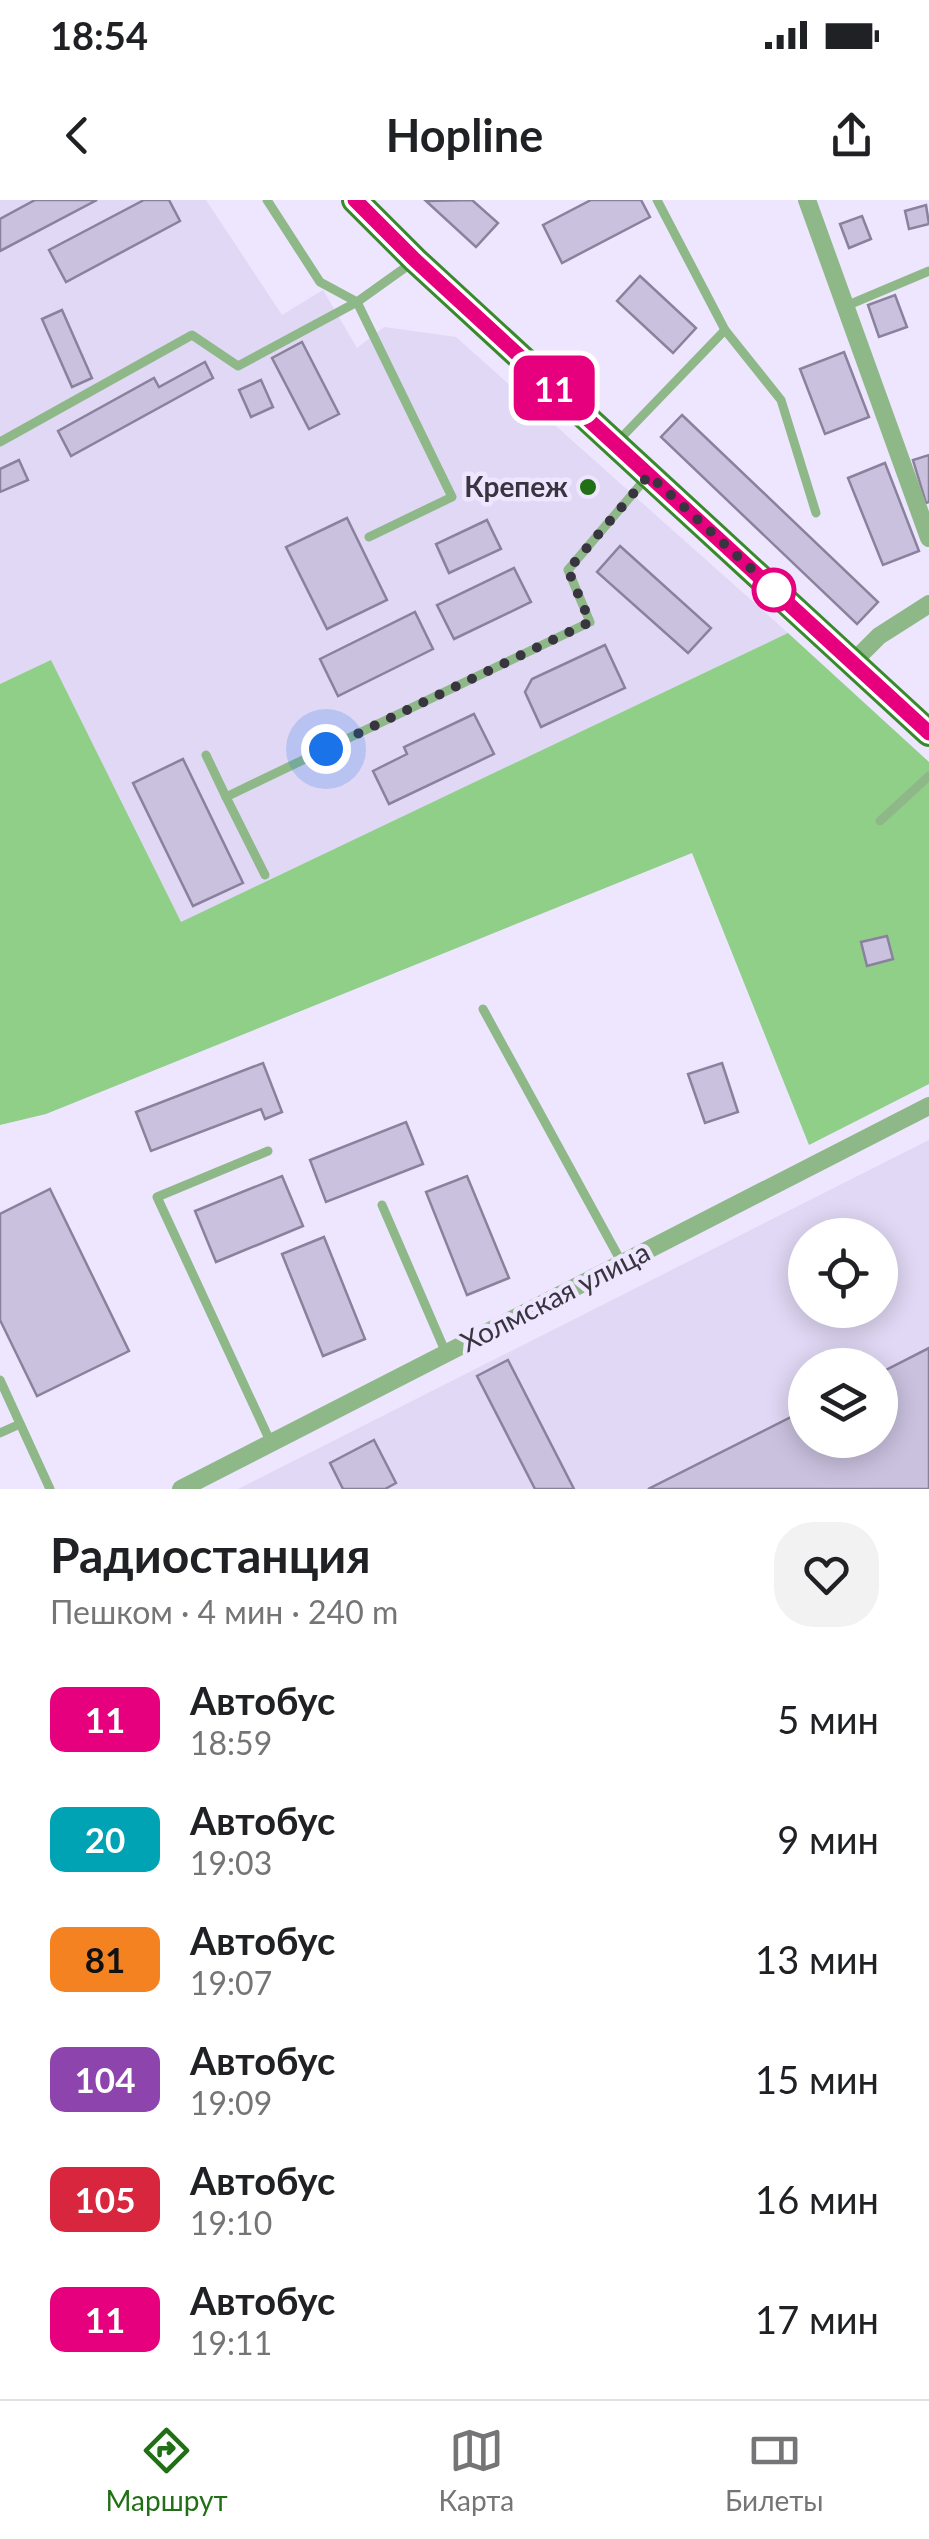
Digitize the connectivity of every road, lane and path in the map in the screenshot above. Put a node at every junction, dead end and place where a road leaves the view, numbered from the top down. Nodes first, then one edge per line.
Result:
1 (267, 200) edge
2 (355, 200) edge
3 (657, 200) edge
4 (807, 200) edge
5 (415, 260) junction
6 (929, 271) edge
7 (357, 302) junction
8 (846, 306) junction
9 (724, 330) junction
10 (0, 442) edge
11 (615, 444) junction
12 (649, 475) junction
13 (816, 513) dead end
14 (369, 537) dead end
15 (929, 538) edge
16 (929, 604) edge
17 (853, 662) junction
18 (929, 733) edge
19 (206, 756) dead end
20 (929, 776) edge
21 (226, 797) junction
22 (880, 821) dead end
23 (266, 875) dead end
24 (483, 1009) dead end
25 (929, 1106) edge
26 (268, 1151) dead end
27 (382, 1206) dead end
28 (622, 1263) junction
29 (446, 1353) junction
30 (0, 1380) edge
31 (20, 1424) junction
32 (0, 1434) edge
33 (271, 1443) junction
34 (50, 1489) edge
35 (182, 1489) edge

1 - 7 lane
2 - 5 main road
3 - 9 lane
4 - 8 street
5 - 7 lane
5 - 11 main road
6 - 8 lane
7 - 10 lane
7 - 14 lane
8 - 15 street
9 - 11 lane
9 - 13 lane
11 - 12 main road
12 - 17 main road
12 - 21 lane
16 - 17 street
17 - 18 main road
19 - 21 lane
20 - 22 lane
21 - 23 lane
24 - 28 lane
25 - 28 street, Холмская улица
26 - 33 lane
27 - 29 lane
28 - 29 street, Холмская улица
29 - 33 street, Холмская улица
30 - 31 lane
31 - 32 lane
31 - 34 lane
33 - 35 street, Холмская улица

